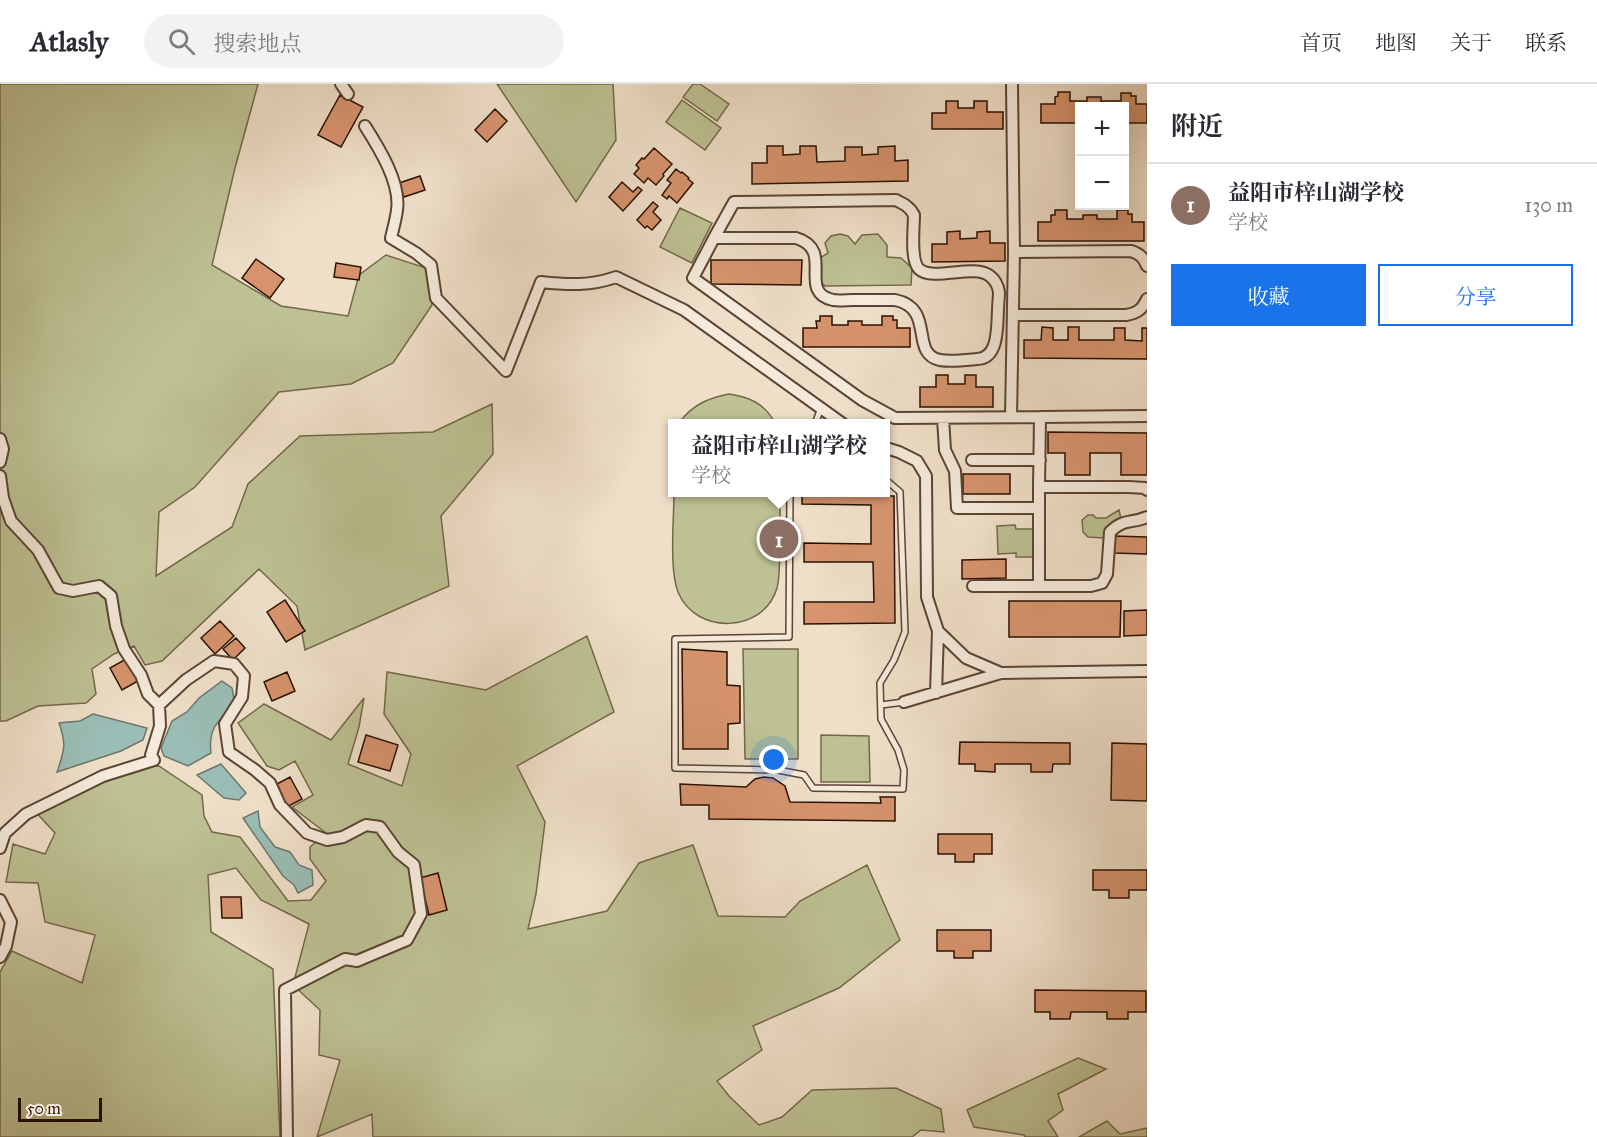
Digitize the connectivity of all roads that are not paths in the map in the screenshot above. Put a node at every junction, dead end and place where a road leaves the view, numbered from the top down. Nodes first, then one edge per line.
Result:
1 (341, 84) edge
2 (1012, 84) edge
3 (348, 94) dead end
4 (365, 126) dead end
5 (714, 238) junction
6 (1014, 252) junction
7 (1147, 266) edge
8 (1147, 299) edge
9 (1014, 315) junction
10 (821, 408) junction
11 (1147, 416) edge
12 (1011, 417) junction
13 (1040, 417) junction
14 (943, 418) junction
15 (817, 419) edge
16 (837, 419) edge
17 (0, 439) edge
18 (890, 450) edge
19 (1040, 459) junction
20 (972, 460) dead end
21 (0, 462) edge
22 (0, 476) edge
23 (890, 484) edge
24 (1039, 487) junction
25 (1147, 490) edge
26 (790, 497) edge
27 (1039, 508) junction
28 (1147, 517) edge
29 (973, 586) dead end
30 (1039, 586) junction
31 (938, 632) junction
32 (1147, 671) edge
33 (1001, 673) junction
34 (936, 693) junction
35 (904, 702) joint
36 (159, 705) junction
37 (881, 705) junction
38 (0, 848) edge
39 (0, 900) edge
40 (0, 957) edge
41 (286, 1137) edge

1 - 3 street
2 - 6 street
4 - 10 street
5 - 5 street
5 - 14 street
6 - 7 street
6 - 9 street
8 - 9 street
9 - 12 street
10 - 15 lane
10 - 16 street
11 - 13 street
12 - 13 street
12 - 14 street
13 - 19 street
14 - 27 street
17 - 21 street
18 - 31 street
19 - 20 street
19 - 24 street
22 - 36 street
23 - 37 lane
24 - 25 street
24 - 27 street
26 - 37 lane
27 - 30 street
28 - 30 street
29 - 30 street
31 - 33 street
31 - 34 street
32 - 33 street
33 - 34 street
34 - 35 street
35 - 37 lane
36 - 38 street
36 - 41 street
39 - 40 street

